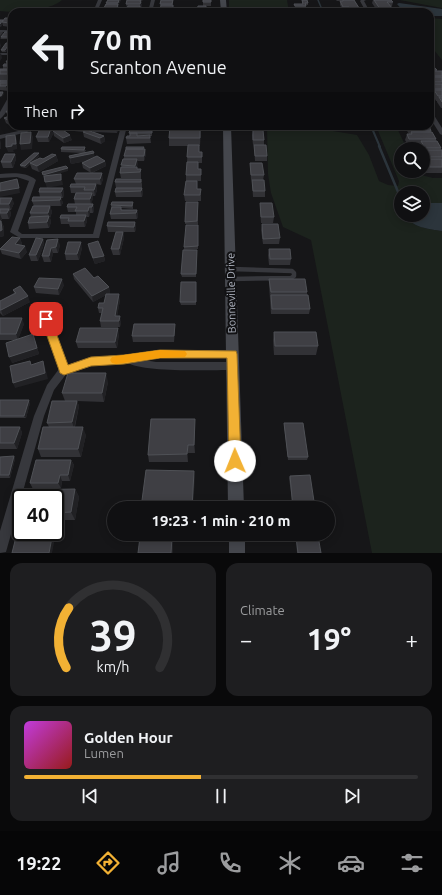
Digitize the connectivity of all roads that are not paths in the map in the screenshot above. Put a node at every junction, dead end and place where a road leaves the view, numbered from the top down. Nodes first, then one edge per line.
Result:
1 (364, 0) edge
2 (366, 8) edge
3 (3, 108) edge
4 (0, 117) edge
5 (434, 120) edge
6 (27, 130) edge
7 (123, 130) edge
8 (227, 130) edge
9 (442, 133) edge
10 (0, 137) edge
11 (0, 176) edge
12 (230, 274) junction
13 (46, 319) dead end
14 (232, 354) junction
15 (124, 359) junction
16 (232, 366) junction
17 (64, 370) junction
18 (236, 501) edge
19 (236, 541) edge
20 (0, 552) edge
21 (237, 553) edge

1 - 2 street
3 - 4 street
5 - 9 street
6 - 10 street
7 - 11 street
8 - 12 street, Bonneville Drive
12 - 12 lane
12 - 14 street, Bonneville Drive
13 - 17 street
14 - 15 street
14 - 16 street, Bonneville Drive
15 - 16 street
15 - 17 street
16 - 18 street, Bonneville Drive
17 - 20 street
19 - 21 street

